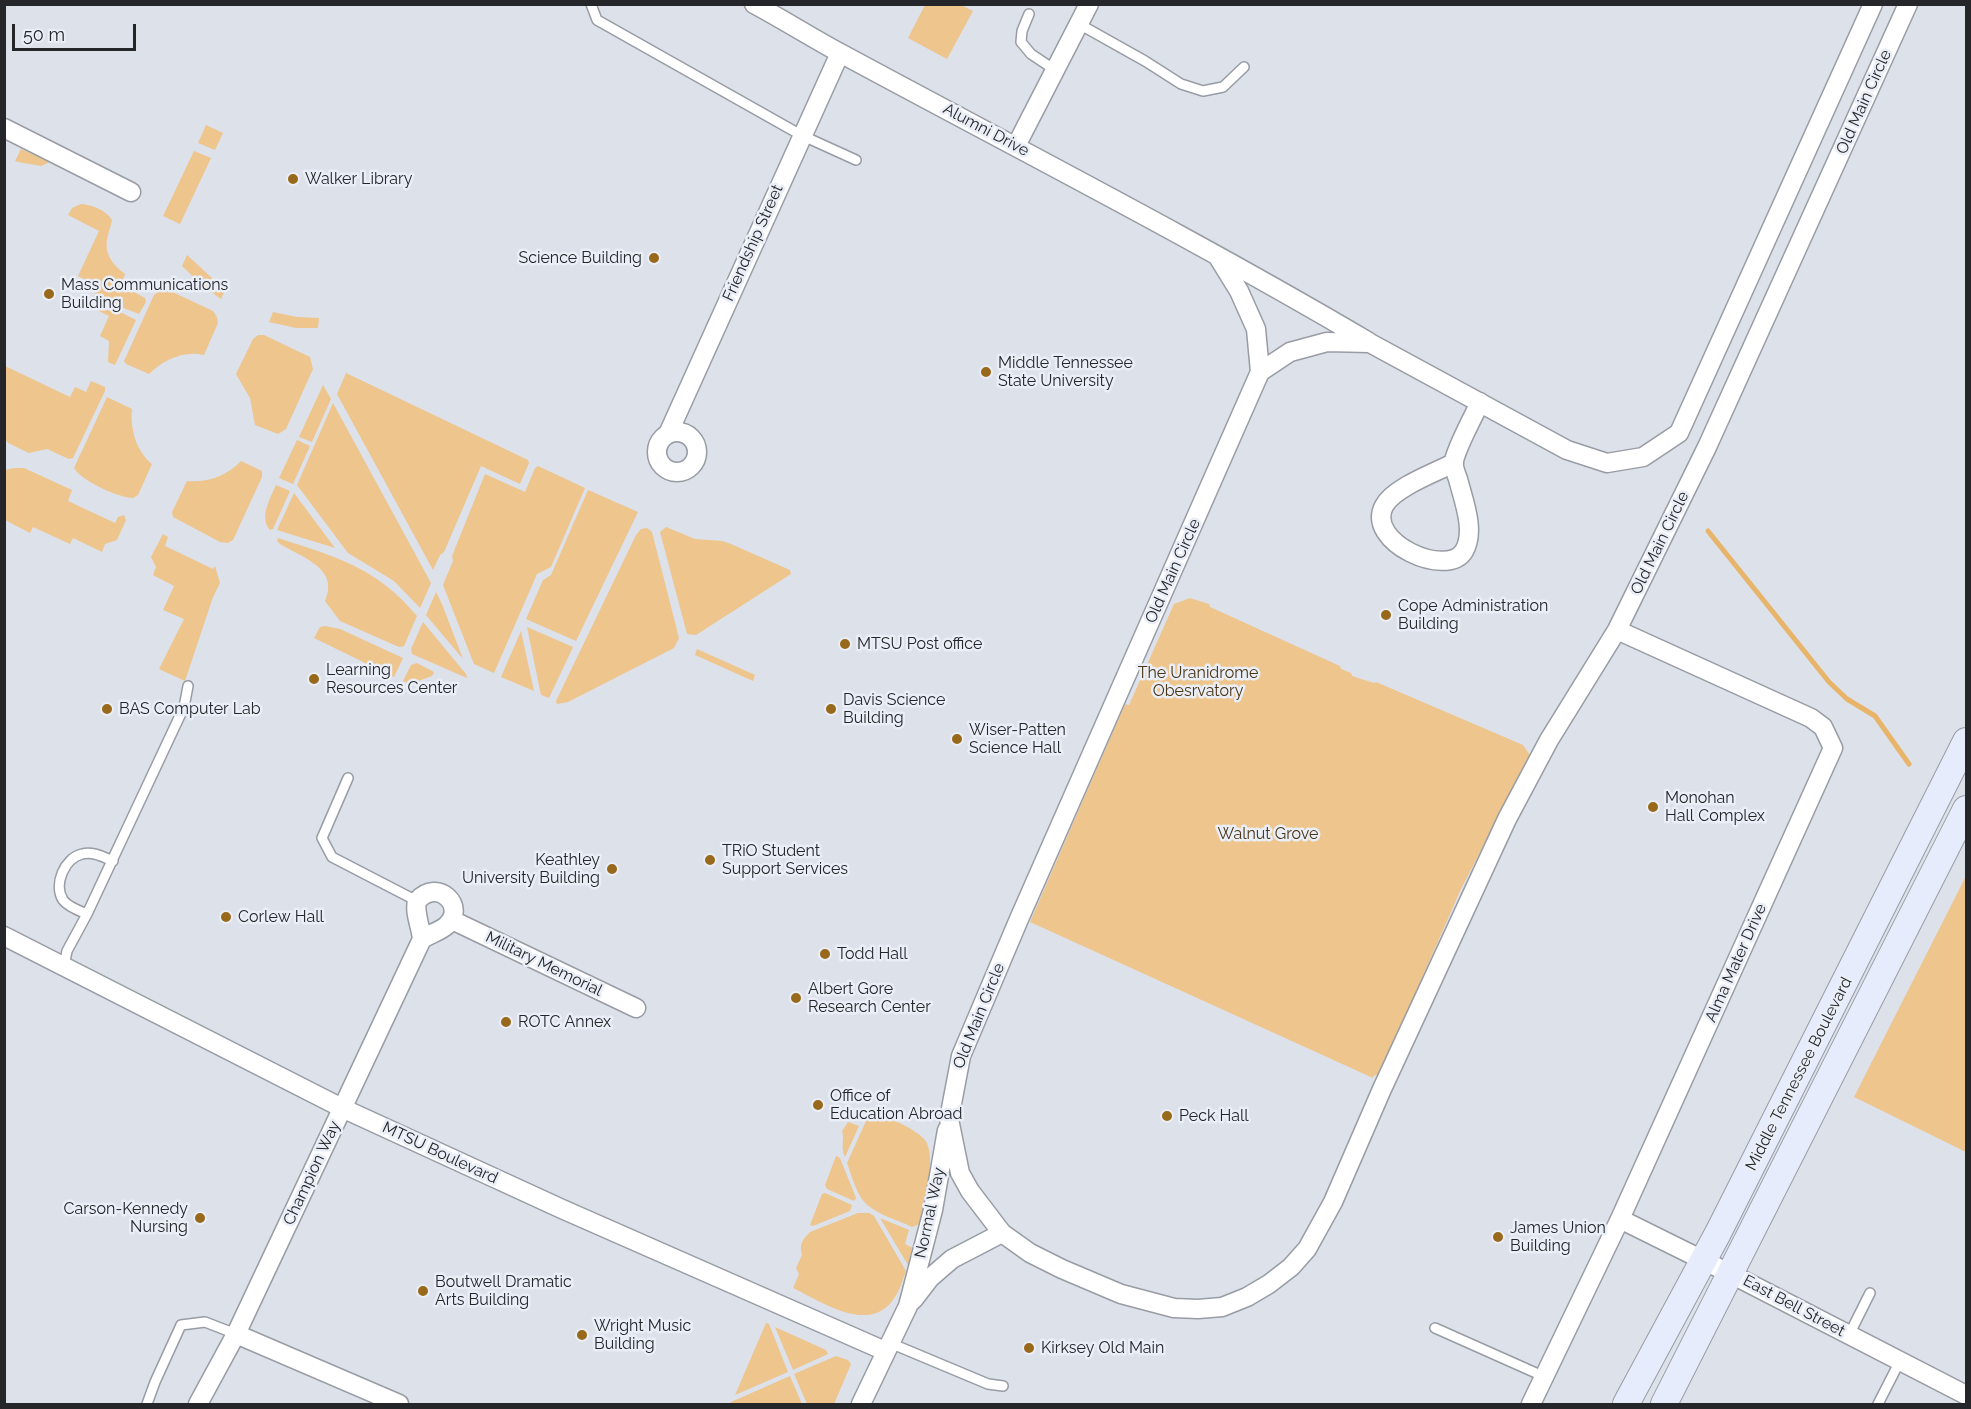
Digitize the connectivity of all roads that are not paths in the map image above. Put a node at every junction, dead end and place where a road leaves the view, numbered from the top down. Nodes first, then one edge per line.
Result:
1 (591, 4) edge
2 (1089, 4) edge
3 (1873, 4) edge
4 (1908, 4) edge
5 (758, 5) edge
6 (1029, 14) dead end
7 (1078, 24) junction
8 (840, 53) junction
9 (1244, 67) dead end
10 (1055, 70) junction
11 (4, 128) edge
12 (801, 135) junction
13 (1016, 146) junction
14 (856, 160) dead end
15 (131, 192) dead end
16 (1218, 255) junction
17 (1370, 343) junction
18 (1260, 372) junction
19 (1480, 402) junction
20 (1679, 433) junction
21 (668, 434) dead end
22 (1707, 447) junction
23 (1454, 463) junction
24 (1617, 630) junction
25 (188, 686) dead end
26 (1966, 741) edge
27 (348, 778) dead end
28 (1931, 812) junction
29 (1964, 822) edge
30 (113, 861) junction
31 (410, 897) junction
32 (87, 914) junction
33 (452, 920) junction
34 (4, 936) edge
35 (422, 939) junction
36 (64, 966) junction
37 (640, 1004) dead end
38 (342, 1108) junction
39 (949, 1119) junction
40 (1620, 1220) junction
41 (1002, 1233) junction
42 (1704, 1260) junction
43 (1731, 1274) junction
44 (1870, 1293) dead end
45 (908, 1306) junction
46 (1435, 1328) dead end
47 (237, 1334) junction
48 (1850, 1335) junction
49 (888, 1347) junction
50 (1900, 1361) junction
51 (1545, 1377) junction
52 (1003, 1386) dead end
53 (1966, 1395) edge
54 (147, 1404) edge
55 (198, 1404) edge
56 (399, 1404) edge
57 (861, 1404) edge
58 (1531, 1404) edge
59 (1626, 1404) edge
60 (1664, 1404) edge
61 (1878, 1404) edge

1 - 12 lane
2 - 7 street
3 - 20 street, Old Main Circle
4 - 22 street, Old Main Circle
5 - 8 street, Alumni Drive
6 - 10 lane
7 - 9 lane
7 - 10 street
8 - 12 street, Friendship Street
8 - 13 street, Alumni Drive
10 - 13 street
11 - 15 street
12 - 14 lane
12 - 21 street, Friendship Street
13 - 16 street, Alumni Drive
16 - 17 street, Alumni Drive
16 - 18 street
17 - 18 street
17 - 19 street
18 - 39 street, Old Main Circle
19 - 20 street
19 - 23 street
20 - 22 street
22 - 24 street, Old Main Circle
23 - 23 street
24 - 40 street, Alma Mater Drive
24 - 41 street, Old Main Circle
25 - 30 lane
26 - 28 main road, Middle Tennessee Boulevard
27 - 31 lane
28 - 29 street
28 - 42 main road, Middle Tennessee Boulevard
29 - 43 main road, Middle Tennessee Boulevard
30 - 32 lane
30 - 32 lane
31 - 33 street
31 - 35 street
32 - 36 lane
33 - 35 street
33 - 37 street, Military Memorial
34 - 36 street, MTSU Boulevard
35 - 38 street, Champion Way
36 - 38 street, MTSU Boulevard
38 - 47 street, Champion Way
38 - 49 street, MTSU Boulevard
39 - 41 street, Old Main Circle
39 - 45 street, Normal Way
40 - 42 street, East Bell Street
40 - 51 street, Alma Mater Drive
41 - 45 street, Normal Way
42 - 43 street, East Bell Street
42 - 59 main road, Middle Tennessee Boulevard
43 - 48 street, East Bell Street
43 - 60 main road, Middle Tennessee Boulevard
44 - 48 lane
45 - 49 street, Normal Way
46 - 51 lane
47 - 54 lane
47 - 55 street, Champion Way
47 - 56 street
48 - 50 street, East Bell Street
49 - 52 lane
49 - 57 street, Normal Way
50 - 53 street, East Bell Street
50 - 61 lane
51 - 58 street, Alma Mater Drive

